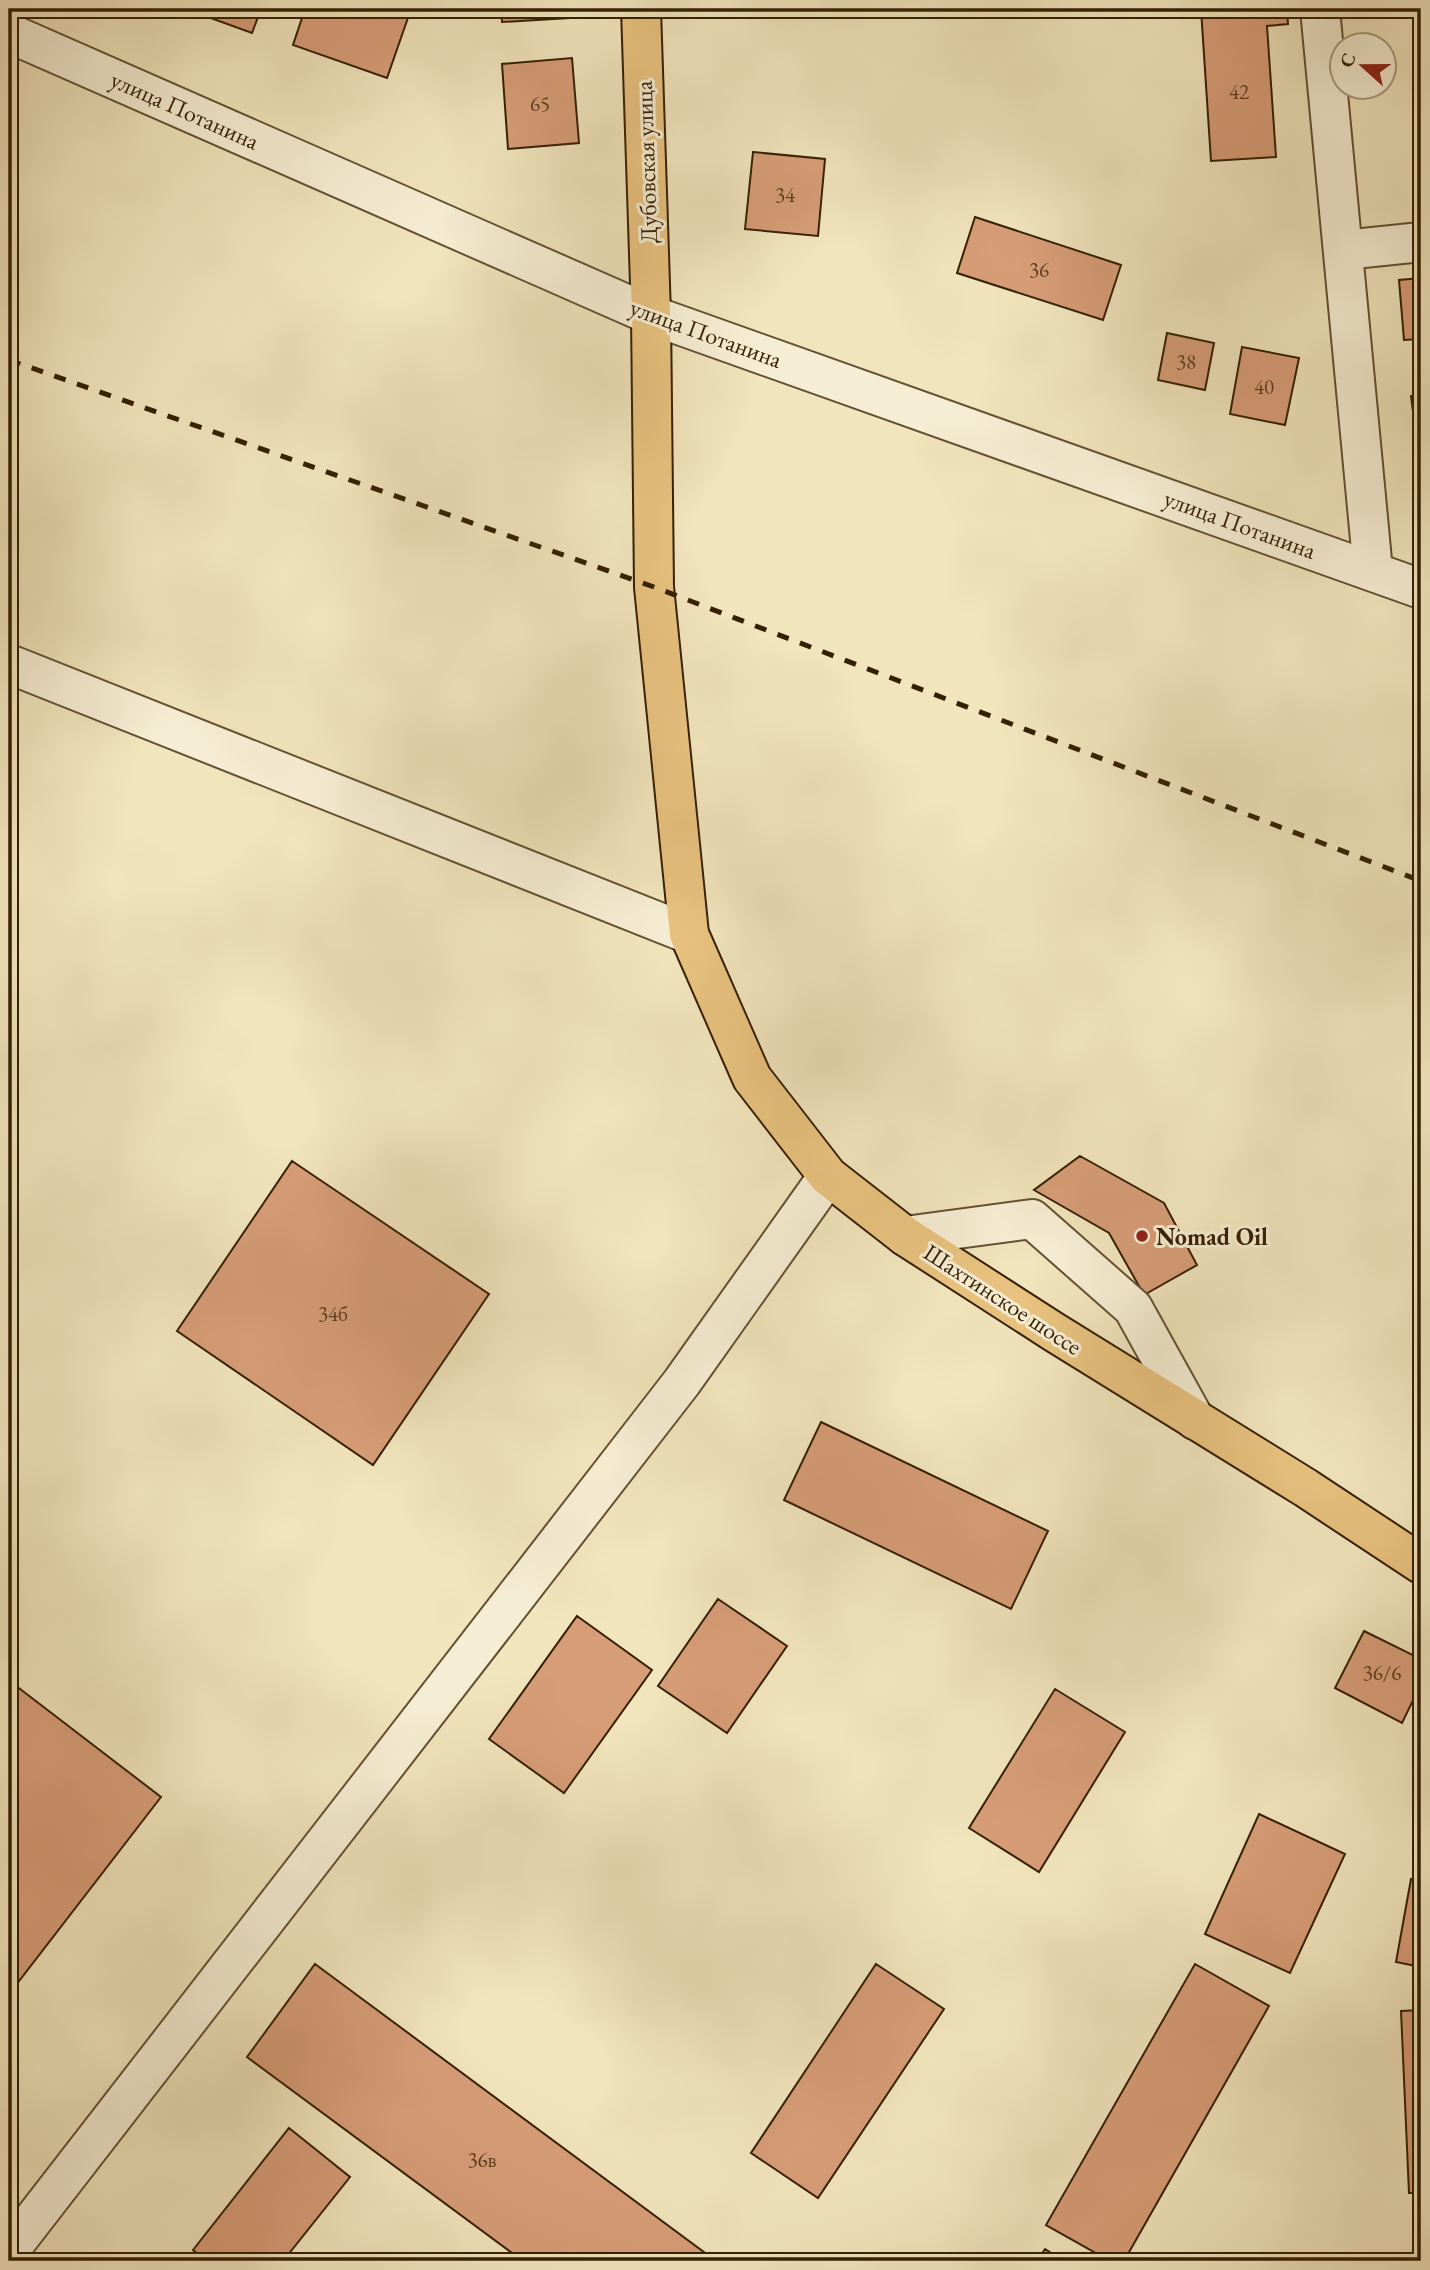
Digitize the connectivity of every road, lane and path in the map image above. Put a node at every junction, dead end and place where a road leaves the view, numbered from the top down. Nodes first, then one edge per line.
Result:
1 (641, 9) edge
2 (1321, 9) edge
3 (9, 33) edge
4 (1421, 242) edge
5 (1344, 250) junction
6 (651, 315) junction
7 (1373, 571) junction
8 (1421, 589) edge
9 (9, 664) edge
10 (689, 934) junction
11 (828, 1176) junction
12 (905, 1236) junction
13 (1195, 1420) junction
14 (1421, 1564) edge
15 (12, 2242) edge

1 - 6 main road, Дубовская улица
2 - 5 street
3 - 6 street, улица Потанина
4 - 5 street
5 - 7 street
6 - 7 street, улица Потанина
6 - 10 main road, Дубовская улица
7 - 8 street, улица Потанина
9 - 10 street
10 - 11 main road, Шахтинское шоссе
11 - 12 main road, Шахтинское шоссе
11 - 15 street
12 - 13 main road, Шахтинское шоссе
12 - 13 street
13 - 14 main road, Шахтинское шоссе

